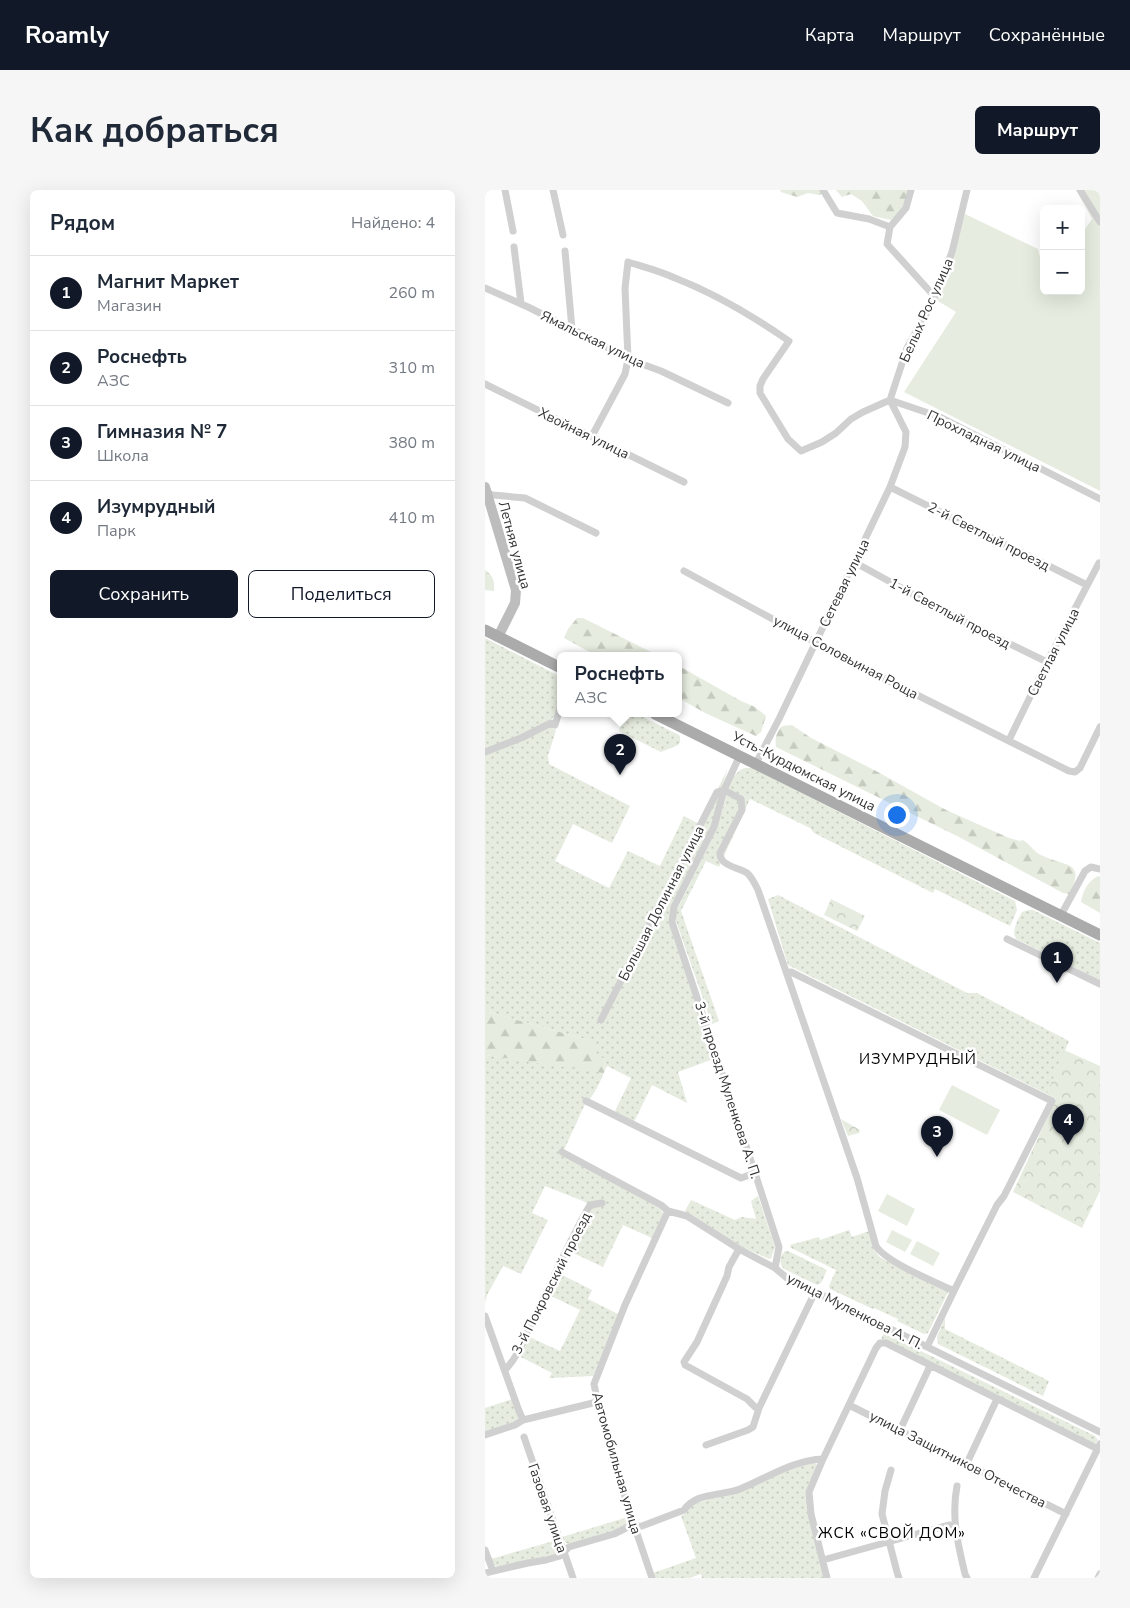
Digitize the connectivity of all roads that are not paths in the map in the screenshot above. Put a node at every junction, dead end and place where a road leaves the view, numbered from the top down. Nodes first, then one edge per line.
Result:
1 (505, 190) edge
2 (553, 190) edge
3 (823, 190) edge
4 (911, 190) edge
5 (967, 190) edge
6 (1080, 190) edge
7 (1100, 222) edge
8 (890, 226) junction
9 (513, 231) dead end
10 (563, 235) dead end
11 (514, 246) dead end
12 (565, 251) dead end
13 (485, 288) edge
14 (935, 297) junction
15 (521, 304) junction
16 (572, 329) junction
17 (628, 360) junction
18 (485, 384) edge
19 (890, 400) junction
20 (728, 403) dead end
21 (593, 436) junction
22 (683, 482) dead end
23 (890, 487) junction
24 (485, 491) edge
25 (1100, 499) edge
26 (596, 533) dead end
27 (854, 562) junction
28 (1099, 564) edge
29 (684, 571) dead end
30 (1087, 585) junction
31 (485, 630) edge
32 (498, 637) junction
33 (815, 642) junction
34 (1047, 662) junction
35 (557, 666) edge
36 (557, 717) edge
37 (661, 717) edge
38 (1100, 726) edge
39 (1009, 740) junction
40 (485, 752) edge
41 (740, 756) junction
42 (755, 763) junction
43 (724, 790) junction
44 (1100, 869) edge
45 (672, 914) joint
46 (1061, 916) junction
47 (1100, 935) edge
48 (1007, 939) dead end
49 (787, 974) junction
50 (1100, 984) edge
51 (601, 1020) dead end
52 (586, 1101) dead end
53 (563, 1152) dead end
54 (755, 1172) junction
55 (602, 1203) dead end
56 (668, 1211) junction
57 (739, 1248) junction
58 (775, 1268) junction
59 (954, 1291) junction
60 (815, 1292) junction
61 (485, 1316) edge
62 (927, 1347) junction
63 (930, 1366) junction
64 (505, 1370) junction
65 (997, 1399) junction
66 (597, 1402) junction
67 (849, 1405) junction
68 (759, 1408) junction
69 (523, 1420) junction
70 (900, 1430) junction
71 (1100, 1432) edge
72 (485, 1435) edge
73 (524, 1437) dead end
74 (706, 1445) dead end
75 (1099, 1446) edge
76 (823, 1458) junction
77 (967, 1463) junction
78 (891, 1470) dead end
79 (957, 1486) dead end
80 (1066, 1514) junction
81 (955, 1525) junction
82 (635, 1526) junction
83 (889, 1542) junction
84 (485, 1550) edge
85 (564, 1552) junction
86 (823, 1560) junction
87 (493, 1570) junction
88 (485, 1573) edge
89 (1100, 1574) edge
90 (573, 1578) edge
91 (652, 1578) edge
92 (827, 1578) edge
93 (899, 1578) edge
94 (967, 1578) edge
95 (1034, 1578) edge
96 (1098, 1578) edge

1 - 9 street
2 - 10 street
3 - 8 street
4 - 8 street
5 - 14 street, Белых Рос улица
6 - 7 street
8 - 14 street
11 - 15 street
12 - 16 street
13 - 15 street, Ямальская улица
14 - 19 street, Белых Рос улица
15 - 16 street, Ямальская улица
16 - 17 street, Ямальская улица
17 - 19 street
17 - 20 street, Ямальская улица
17 - 21 street
18 - 21 street, Хвойная улица
19 - 23 street, Сетевая улица
19 - 25 street, Прохладная улица
21 - 22 street, Хвойная улица
23 - 27 street, Сетевая улица
23 - 30 street, 2-й Светлый проезд
24 - 26 street
24 - 32 street, Летняя улица
27 - 33 street, Сетевая улица
27 - 34 street, 1-й Светлый проезд
28 - 30 street, Светлая улица
29 - 33 street, улица Соловьиная Роща
30 - 34 street, Светлая улица
31 - 32 main road
32 - 35 main road
33 - 39 street, улица Соловьиная Роща
33 - 42 street, Сетевая улица
34 - 39 street, Светлая улица
36 - 40 street
37 - 41 main road, Усть-Курдюмская улица
38 - 39 street, улица Соловьиная Роща
41 - 42 main road, Усть-Курдюмская улица
41 - 43 street, Большая Долинная улица
42 - 46 main road, Усть-Курдюмская улица
43 - 45 street, Большая Долинная улица
43 - 49 street
43 - 51 street, Большая Долинная улица
44 - 46 street
45 - 54 street, 3-й проезд Муленкова А. П.
46 - 47 main road, Усть-Курдюмская улица
48 - 50 street
49 - 59 street
49 - 59 street
52 - 54 street
53 - 56 street, улица Муленкова А. П.
54 - 58 street, 3-й проезд Муленкова А. П.
55 - 64 street, 3-й Покровский проезд
56 - 57 street, улица Муленкова А. П.
56 - 66 street, Автомобильная улица
57 - 58 street, улица Муленкова А. П.
57 - 68 street
58 - 60 street, улица Муленкова А. П.
59 - 62 street
60 - 62 street, улица Муленкова А. П.
60 - 68 street
61 - 64 street
62 - 71 street, улица Муленкова А. П.
63 - 65 street
63 - 67 street
63 - 70 street
64 - 69 street
65 - 75 street
65 - 77 street
66 - 69 street
66 - 82 street, Автомобильная улица
67 - 70 street, улица Защитников Отечества
67 - 76 street
68 - 74 street
69 - 72 street
70 - 77 street, улица Защитников Отечества
73 - 85 street, Газовая улица
75 - 80 street
76 - 82 street
76 - 86 street
77 - 80 street, улица Защитников Отечества
78 - 83 street
79 - 81 street
80 - 95 street
81 - 83 street
81 - 94 street
82 - 85 street
82 - 91 street, Автомобильная улица
83 - 86 street
83 - 93 street
84 - 87 street
85 - 87 street
85 - 90 street, Газовая улица
86 - 92 street
87 - 88 street
89 - 96 street

